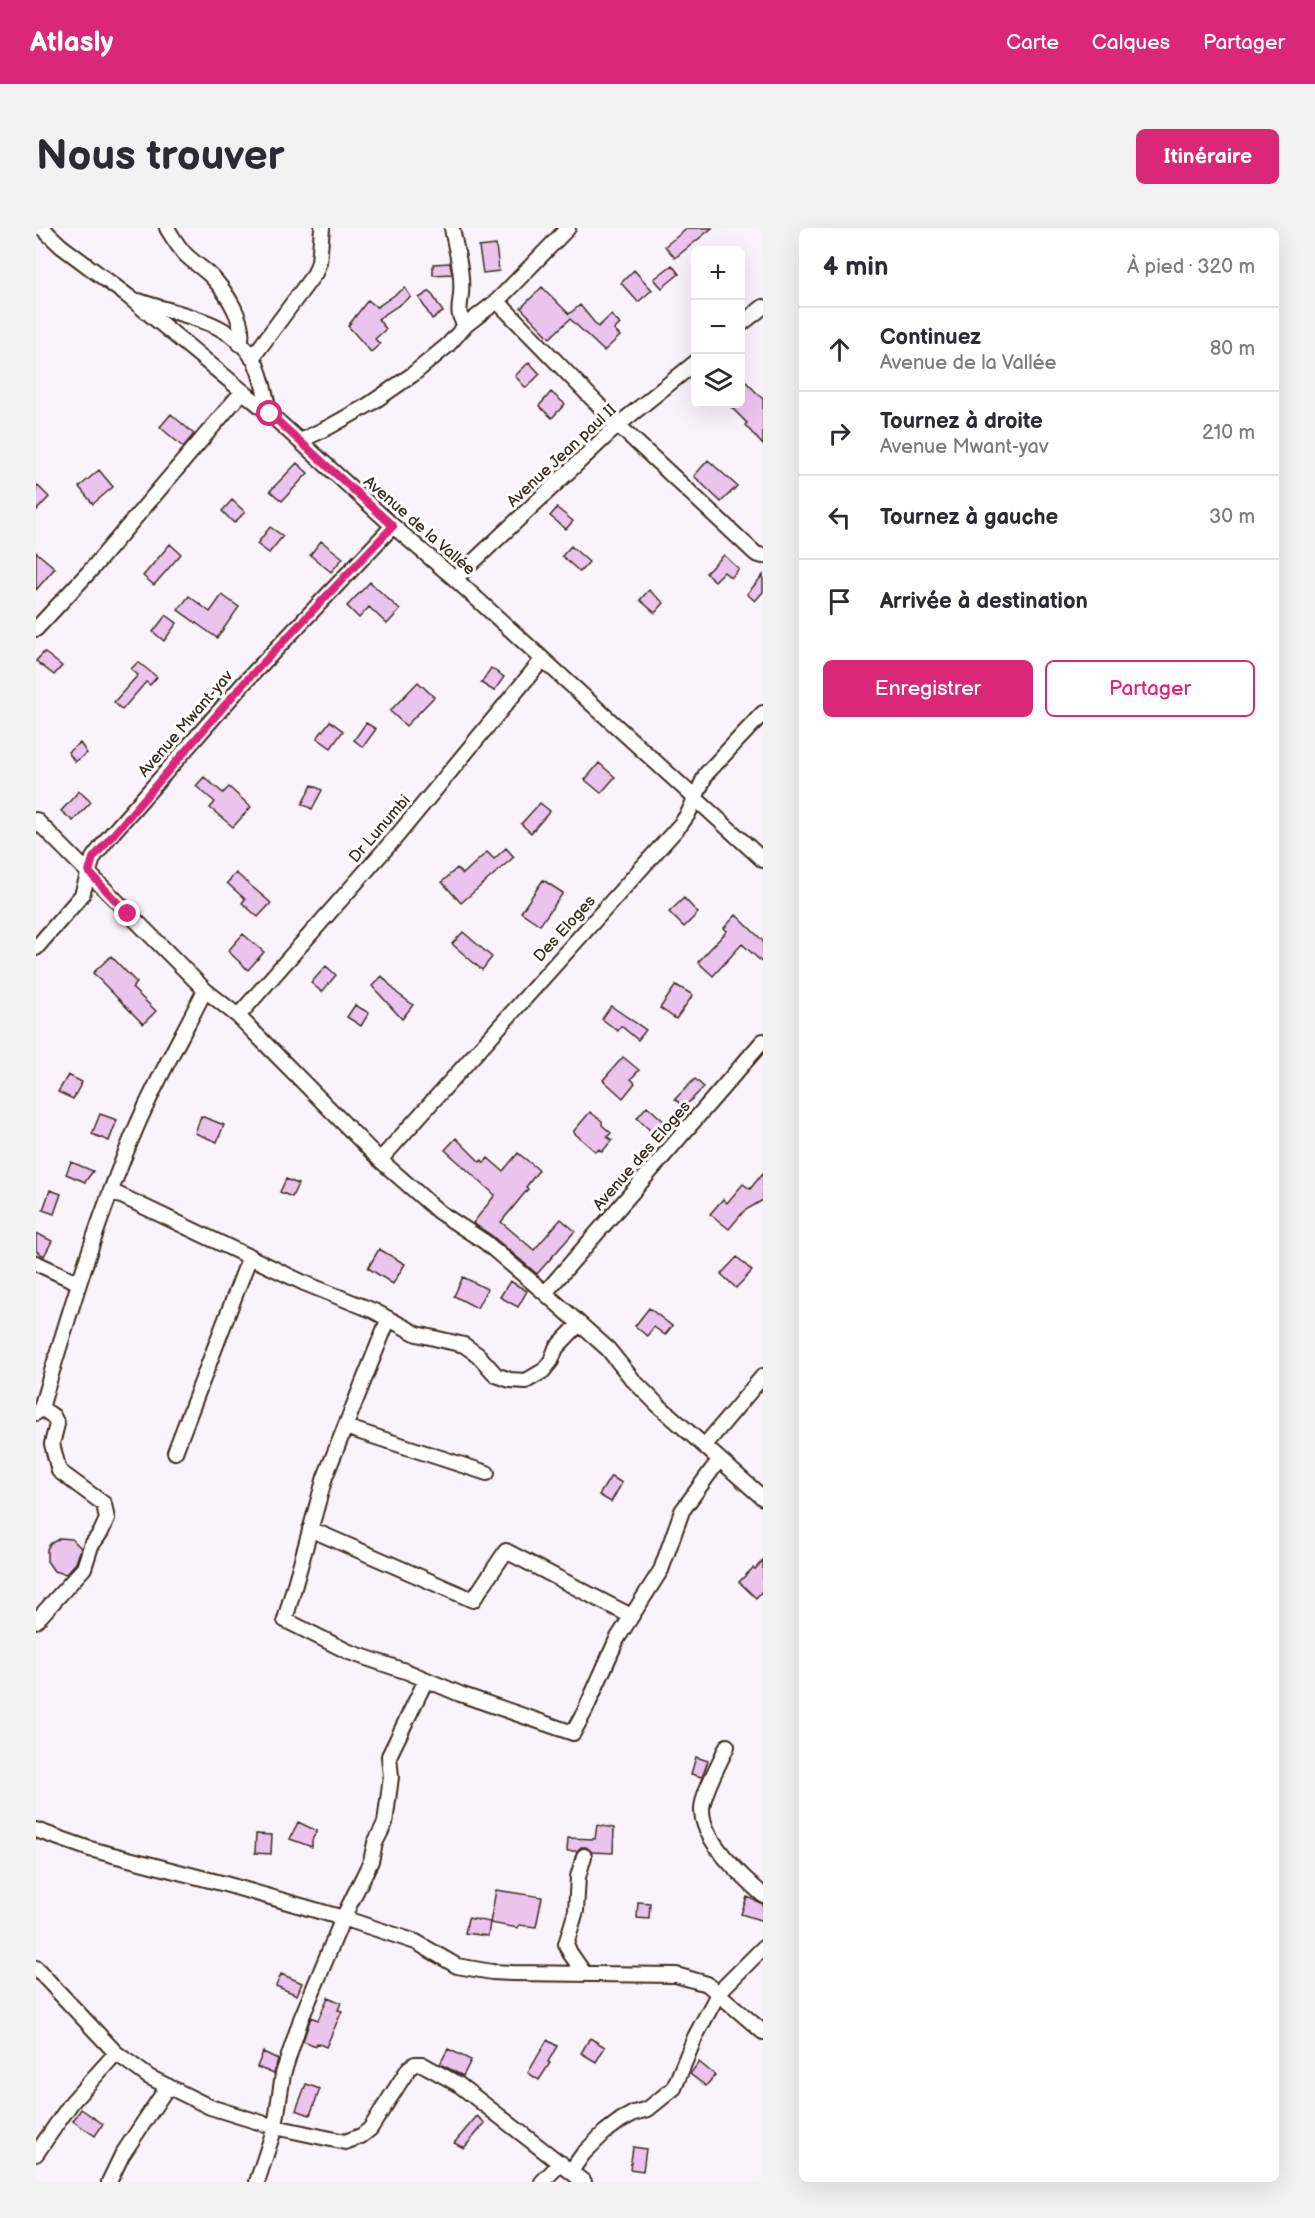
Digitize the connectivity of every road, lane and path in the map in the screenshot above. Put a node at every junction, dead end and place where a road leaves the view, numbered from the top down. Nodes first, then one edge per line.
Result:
1 (167, 228) edge
2 (322, 228) edge
3 (452, 228) edge
4 (51, 230) edge
5 (562, 230) edge
6 (129, 297) junction
7 (497, 301) junction
8 (763, 307) edge
9 (745, 322) edge
10 (466, 325) junction
11 (240, 344) junction
12 (252, 358) junction
13 (691, 366) edge
14 (242, 392) junction
15 (270, 414) junction
16 (618, 425) junction
17 (300, 441) junction
18 (393, 526) junction
19 (763, 556) edge
20 (455, 579) junction
21 (36, 629) edge
22 (543, 660) junction
23 (763, 713) edge
24 (696, 798) junction
25 (36, 820) edge
26 (763, 861) edge
27 (89, 872) junction
28 (36, 948) edge
29 (205, 990) junction
30 (238, 1016) junction
31 (763, 1041) edge
32 (380, 1160) junction
33 (111, 1191) junction
34 (250, 1256) junction
35 (36, 1263) edge
36 (79, 1283) junction
37 (545, 1293) junction
38 (388, 1320) junction
39 (579, 1324) junction
40 (763, 1376) edge
41 (38, 1410) edge
42 (345, 1427) junction
43 (705, 1445) junction
44 (175, 1452) dead end
45 (719, 1460) junction
46 (487, 1473) dead end
47 (763, 1498) edge
48 (310, 1529) junction
49 (631, 1616) junction
50 (36, 1621) edge
51 (426, 1680) junction
52 (728, 1746) dead end
53 (36, 1830) edge
54 (584, 1856) dead end
55 (763, 1895) edge
56 (343, 1918) junction
57 (763, 1948) edge
58 (36, 1968) edge
59 (584, 1973) junction
60 (719, 1992) junction
61 (763, 2032) edge
62 (116, 2053) junction
63 (168, 2086) junction
64 (275, 2127) junction
65 (36, 2154) edge
66 (566, 2167) junction
67 (109, 2182) edge
68 (257, 2182) edge
69 (542, 2182) edge
70 (584, 2182) edge

1 - 11 street
2 - 12 street
3 - 10 street
4 - 6 street, Avenue de la Vallée
5 - 7 street
6 - 11 street
6 - 14 street, Avenue de la Vallée
7 - 10 street
7 - 16 street
8 - 9 street
10 - 17 street
11 - 12 street
12 - 15 street
13 - 16 street, Avenue Jean paul II
14 - 15 street, Avenue de la Vallée
14 - 21 street
15 - 17 street, Avenue de la Vallée
16 - 19 street
16 - 20 street, Avenue Jean paul II
17 - 18 street, Avenue de la Vallée
18 - 20 street, Avenue de la Vallée
18 - 27 street, Avenue Mwant-yav
20 - 22 street, Avenue de la Vallée
22 - 24 street, Avenue de la Vallée
22 - 30 street, Dr Lunumbi
23 - 24 street, Des Eloges
24 - 26 street, Avenue de la Vallée
24 - 32 street, Des Eloges
25 - 27 street
27 - 28 street, Avenue Mwant-yav
27 - 29 street
29 - 30 street
29 - 33 street
30 - 32 street
31 - 37 street, Avenue des Eloges
32 - 37 street
33 - 34 street
33 - 36 street
34 - 38 street
34 - 44 street
35 - 36 street
36 - 41 street
37 - 39 street
38 - 39 street
38 - 42 street
39 - 43 street
40 - 43 street
41 - 50 street
42 - 46 street
42 - 48 street
43 - 45 street
45 - 47 street
45 - 49 street
48 - 49 street
48 - 51 street
49 - 51 street
51 - 56 street
52 - 55 street
53 - 56 street
54 - 59 street
56 - 59 street
56 - 64 street
57 - 60 street
58 - 62 street
59 - 60 street
60 - 61 street
60 - 66 street
62 - 63 street
62 - 65 street
63 - 64 street
63 - 67 street
64 - 66 street
64 - 68 street
66 - 69 street
66 - 70 street

